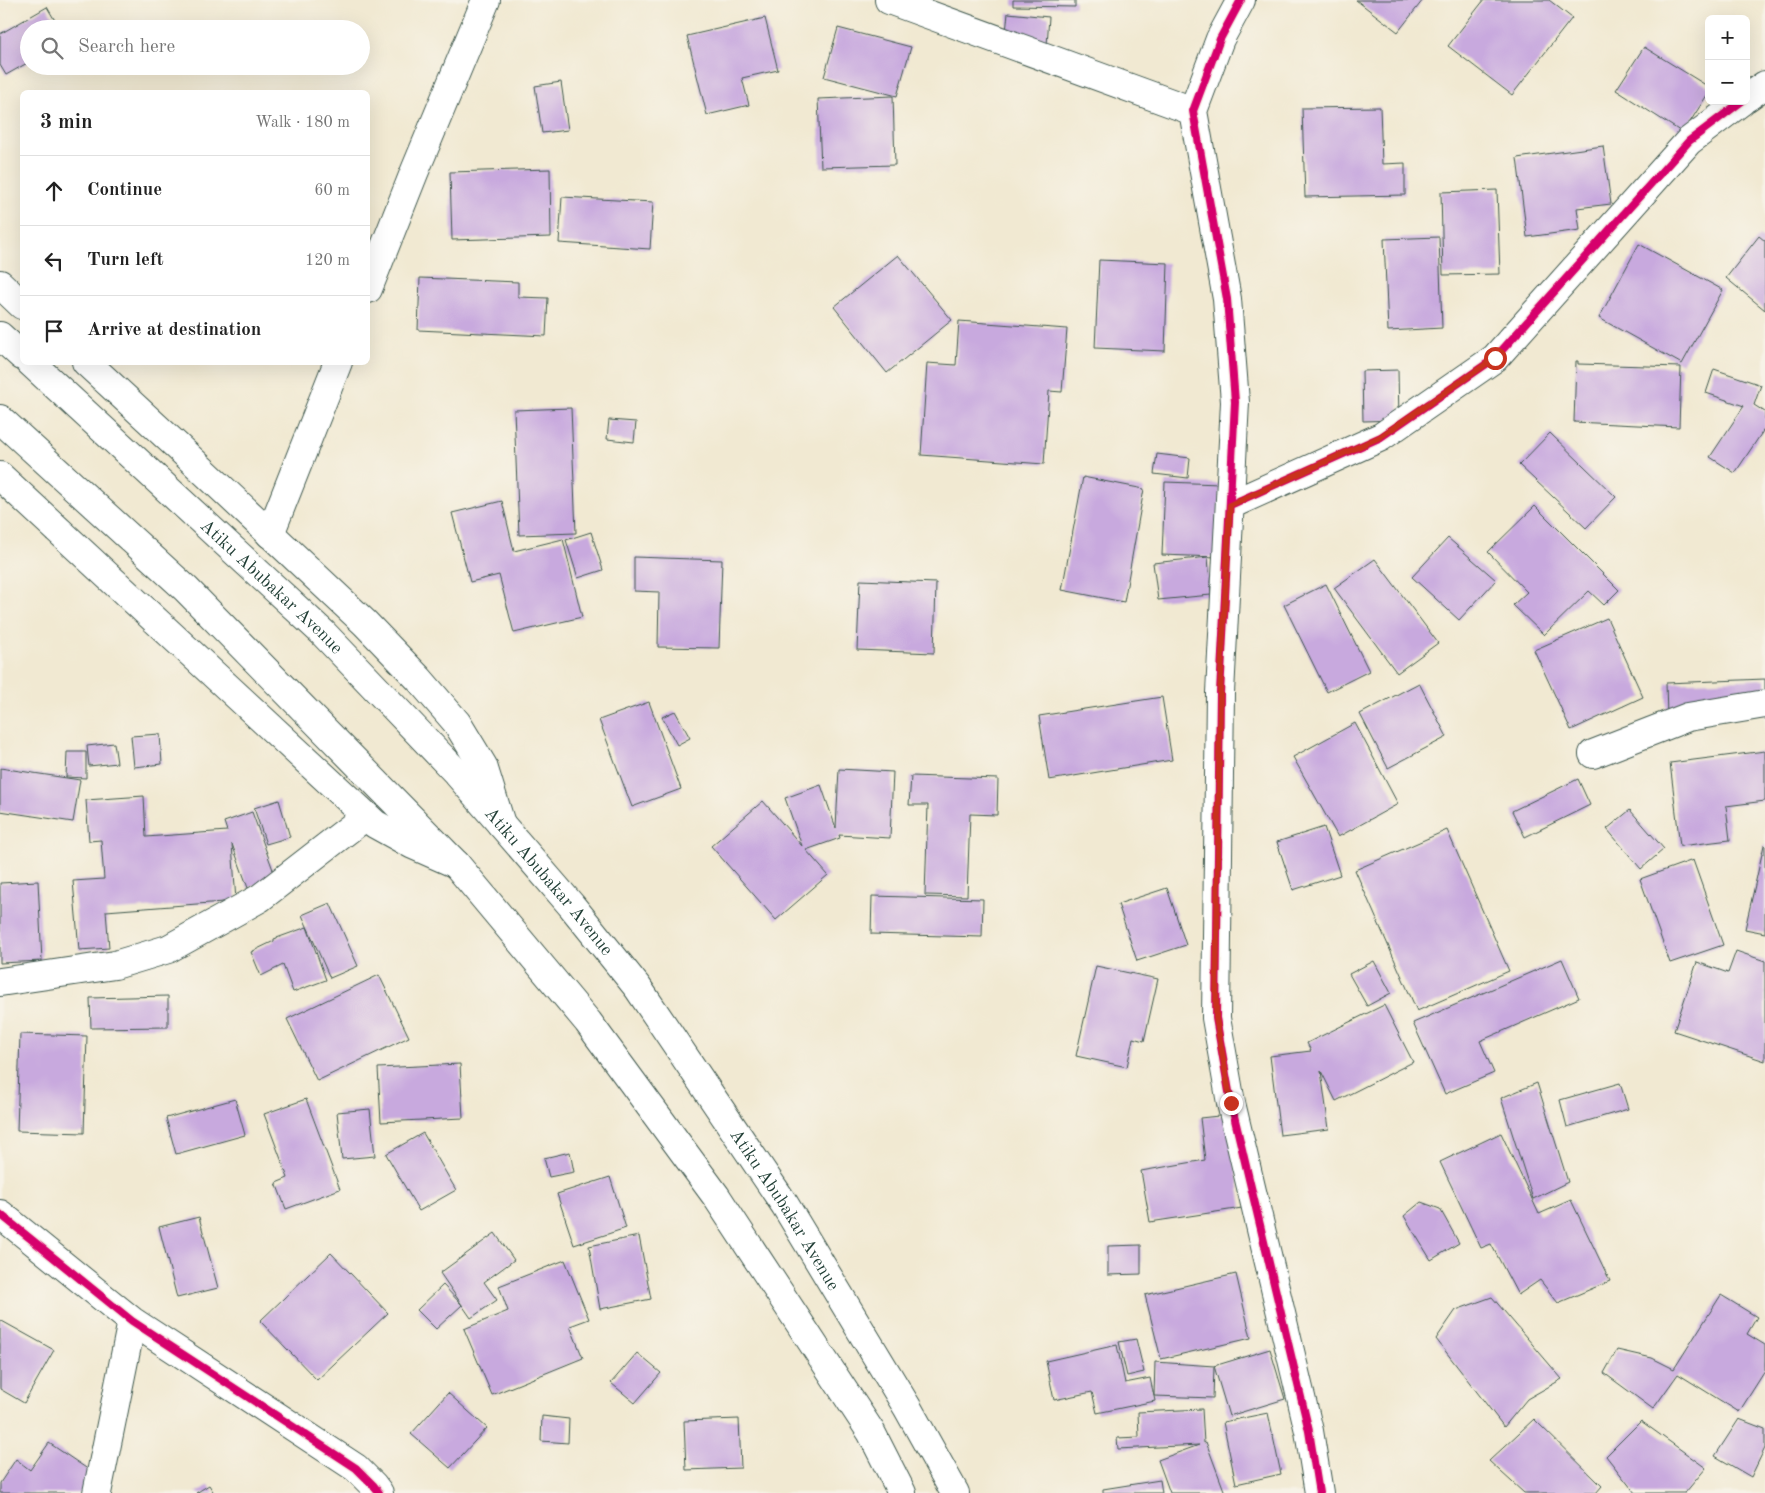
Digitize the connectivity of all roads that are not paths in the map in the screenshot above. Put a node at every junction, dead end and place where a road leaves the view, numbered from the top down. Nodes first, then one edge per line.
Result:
1 (486, 0) edge
2 (889, 0) edge
3 (1241, 0) edge
4 (1765, 85) edge
5 (1750, 95) edge
6 (1737, 105) edge
7 (1193, 111) junction
8 (0, 284) edge
9 (370, 284) edge
10 (20, 303) edge
11 (0, 336) edge
12 (20, 354) edge
13 (33, 365) edge
14 (89, 365) edge
15 (337, 365) edge
16 (0, 419) edge
17 (0, 476) edge
18 (1230, 505) junction
19 (270, 534) junction
20 (1765, 704) edge
21 (1593, 754) dead end
22 (366, 816) junction
23 (501, 824) junction
24 (456, 864) junction
25 (0, 982) edge
26 (0, 1214) edge
27 (132, 1321) junction
28 (96, 1493) edge
29 (379, 1493) edge
30 (902, 1493) edge
31 (954, 1493) edge
32 (1319, 1493) edge

1 - 9 main road
2 - 7 main road
3 - 7 main road
4 - 5 main road
6 - 18 main road
7 - 18 main road
8 - 10 main road
11 - 12 main road
13 - 23 main road, Atiku Abubakar Avenue
14 - 19 main road
15 - 19 main road
16 - 24 main road
17 - 22 main road
18 - 32 main road
19 - 23 main road
20 - 21 main road
22 - 24 main road
22 - 25 main road
23 - 31 main road, Atiku Abubakar Avenue
24 - 30 main road
26 - 27 main road
27 - 28 main road
27 - 29 main road

